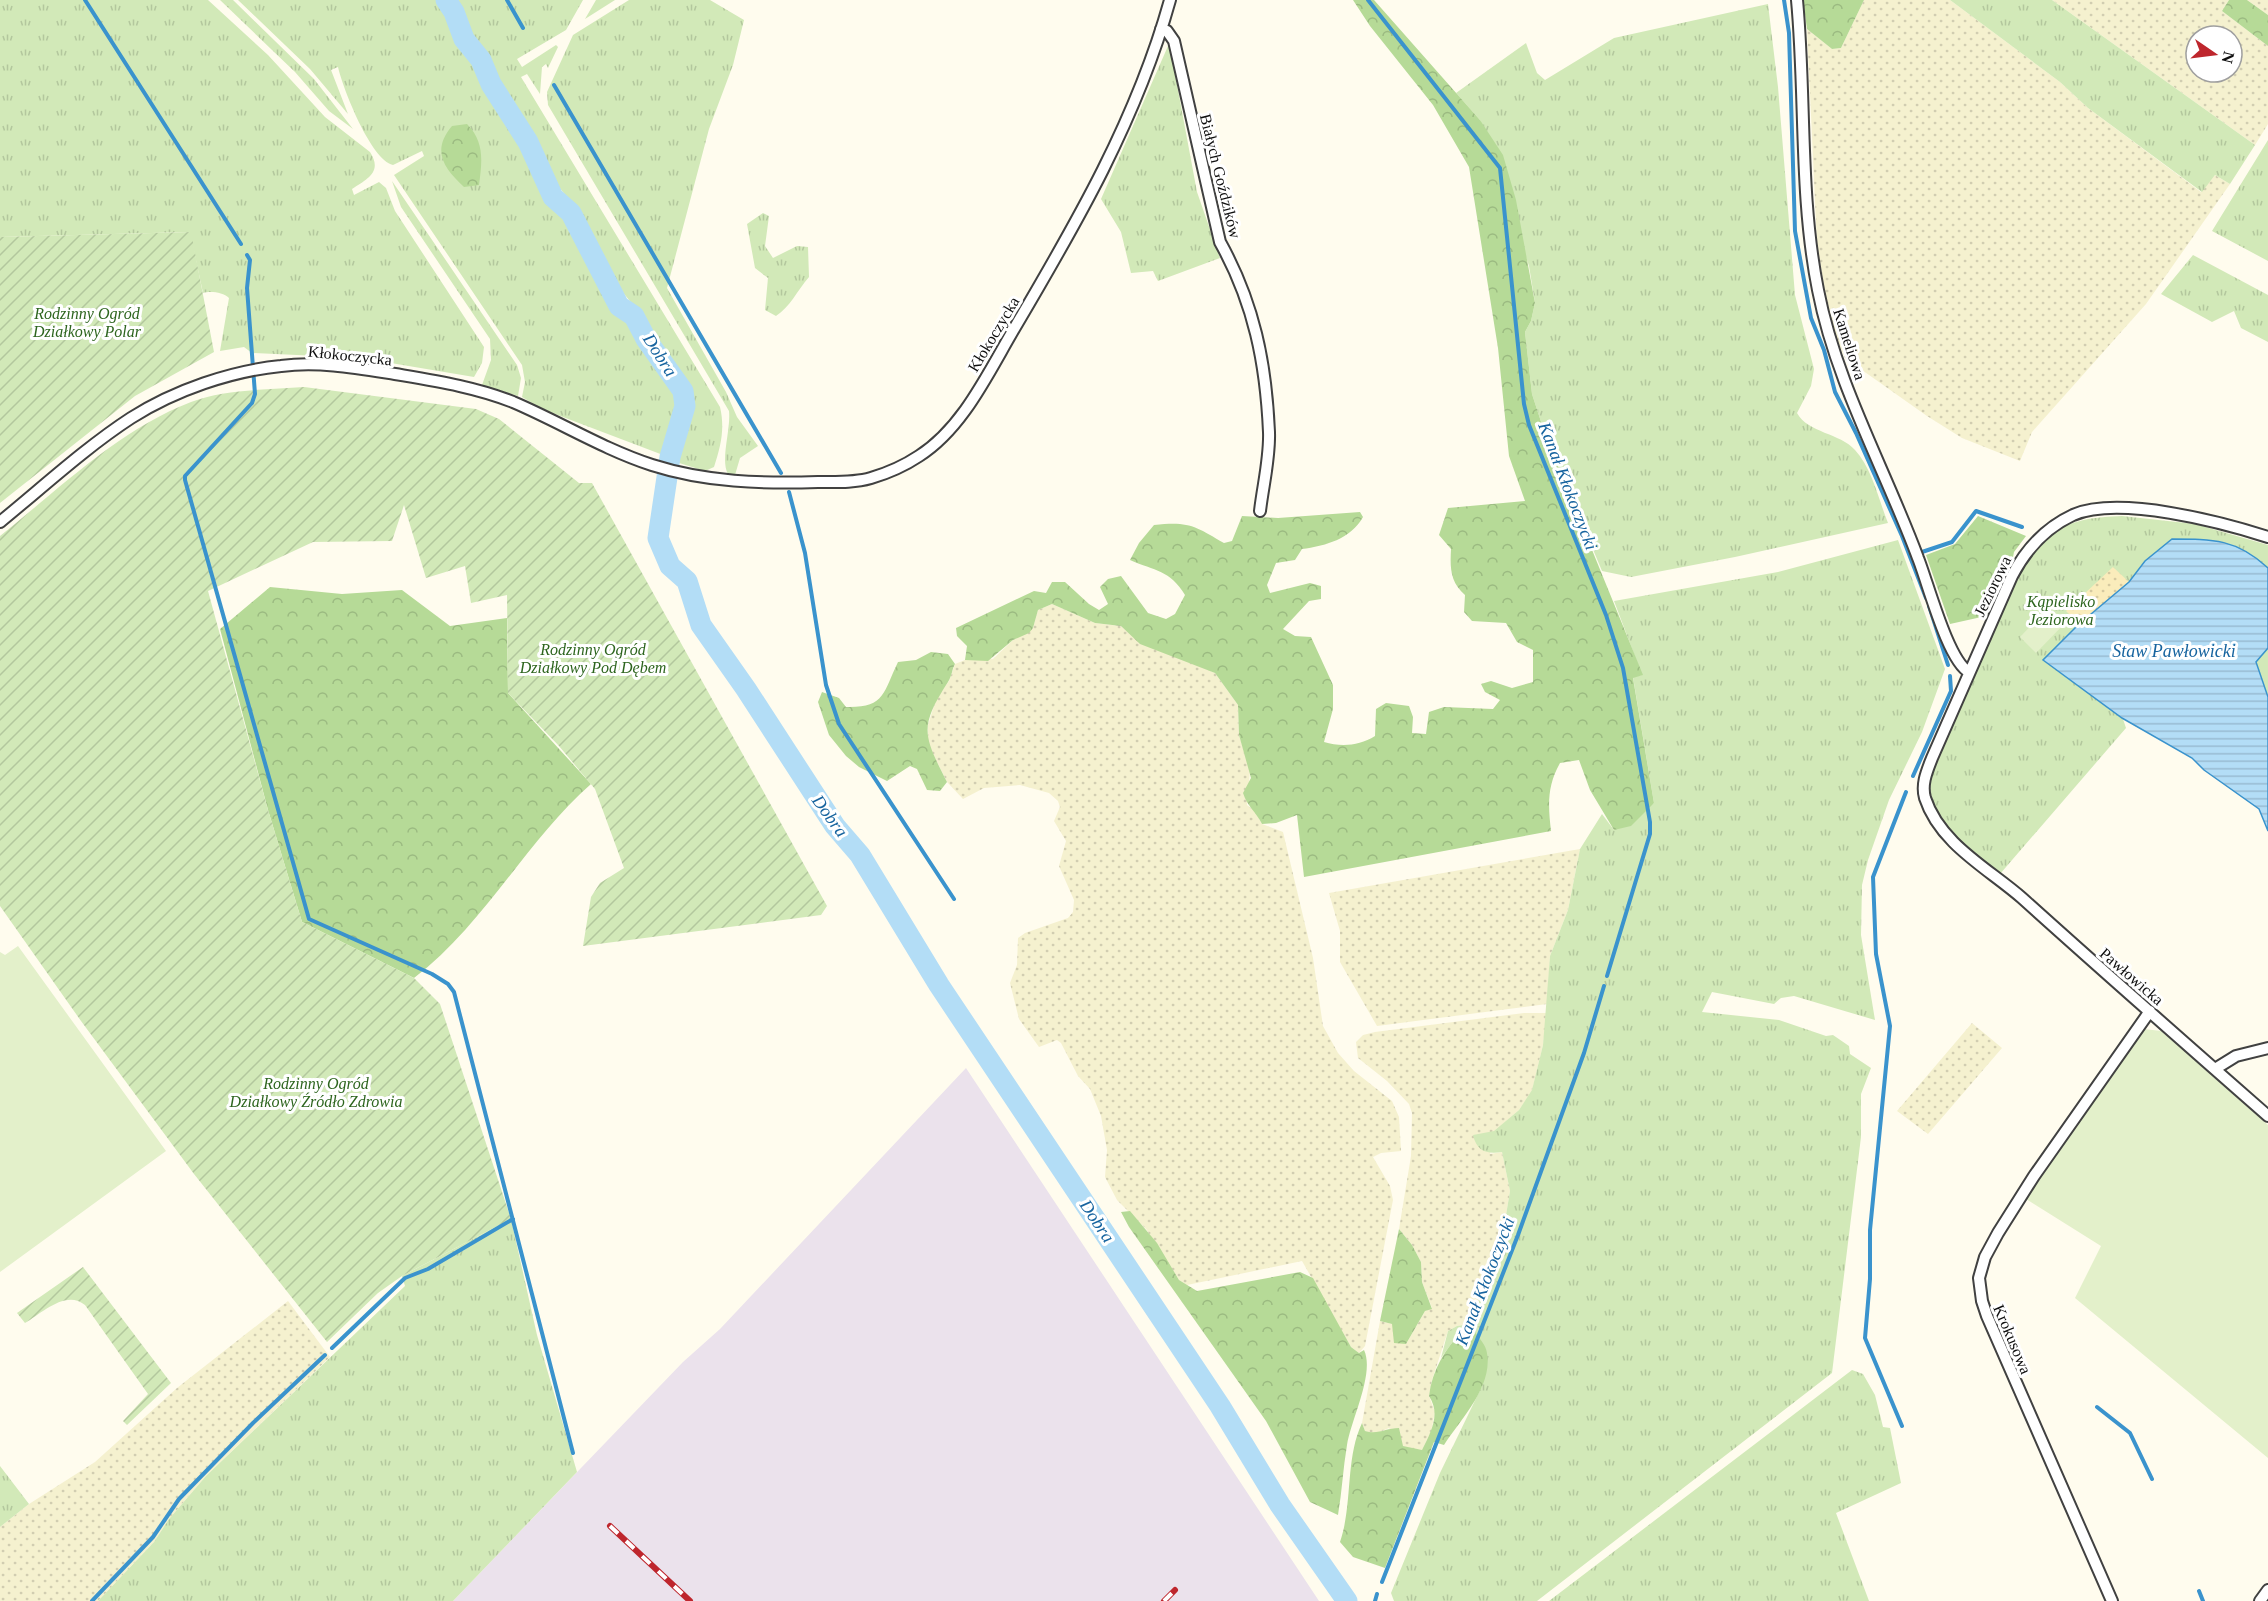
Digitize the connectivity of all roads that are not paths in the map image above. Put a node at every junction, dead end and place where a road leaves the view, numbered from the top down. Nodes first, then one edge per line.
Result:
1 (1170, 0) edge
2 (1797, 0) edge
3 (1161, 28) junction
4 (1260, 510) dead end
5 (0, 522) edge
6 (2268, 537) edge
7 (1969, 672) junction
8 (1975, 861) joint
9 (2150, 1011) junction
10 (2268, 1048) edge
11 (2215, 1069) junction
12 (2268, 1116) edge
13 (2268, 1590) edge
14 (2112, 1601) edge
15 (2260, 1601) edge

1 - 3 street, Kłokoczycka
2 - 7 street, Kameliowa
3 - 4 street, Białych Goździków
3 - 5 street, Kłokoczycka
6 - 7 street, Jeziorowa
7 - 8 street, Jeziorowa
8 - 9 street, Pawłowicka
9 - 11 street, Pawłowicka
9 - 14 street, Krokusowa
10 - 11 street
11 - 12 street, Pawłowicka
13 - 15 street

